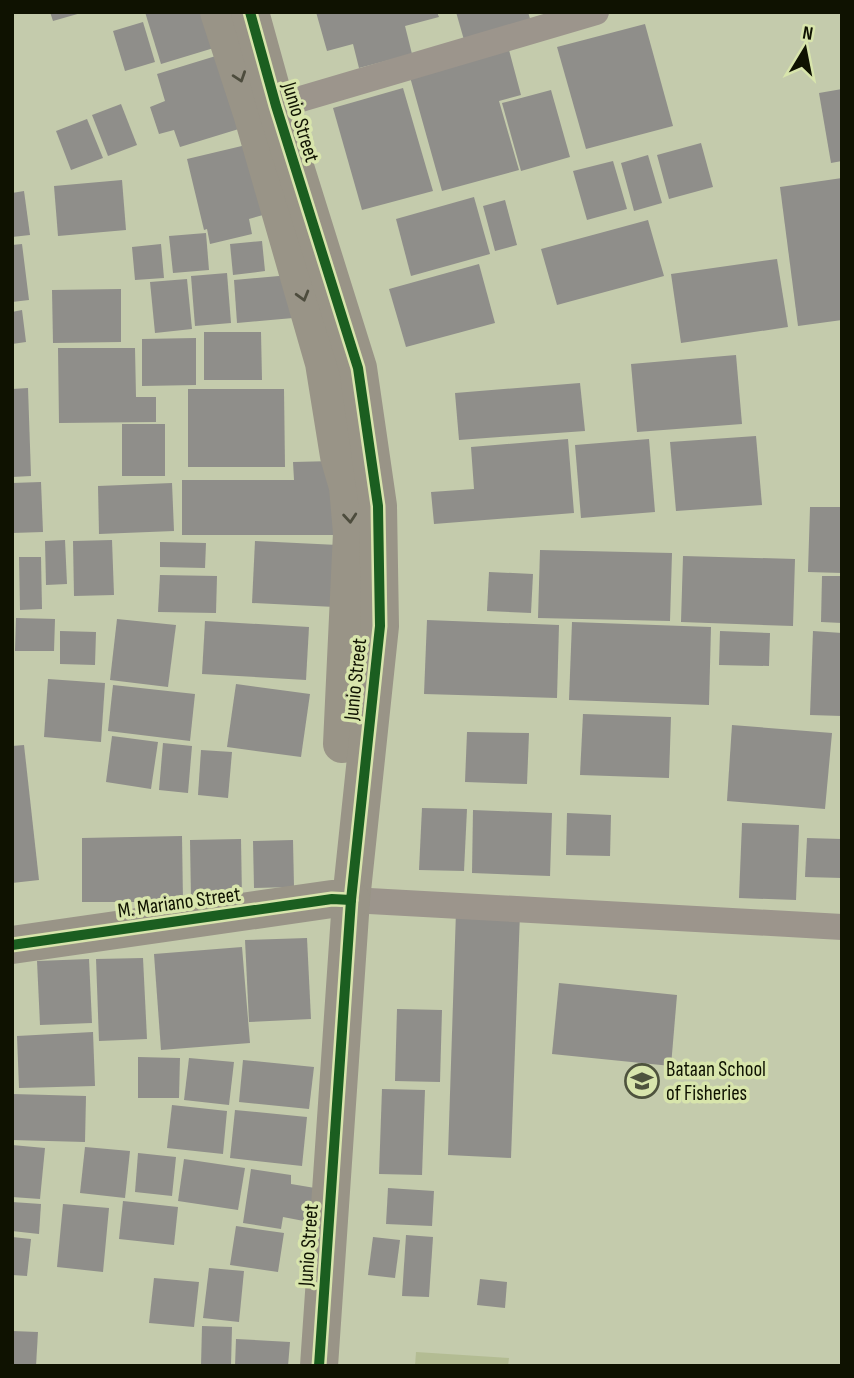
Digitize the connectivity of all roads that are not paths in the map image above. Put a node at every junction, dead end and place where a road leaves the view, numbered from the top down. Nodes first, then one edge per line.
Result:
1 (219, 12) edge
2 (250, 12) edge
3 (596, 12) edge
4 (264, 110) junction
5 (342, 900) junction
6 (842, 927) edge
7 (12, 945) edge
8 (299, 1366) edge
9 (319, 1366) edge

1 -> 4 street, Junio Street
2 - 4 street, Junio Street
3 - 4 lane
4 - 5 street, Junio Street
5 - 6 lane
5 - 7 street, M. Mariano Street
5 - 8 street, Junio Street
5 - 9 street, Junio Street

